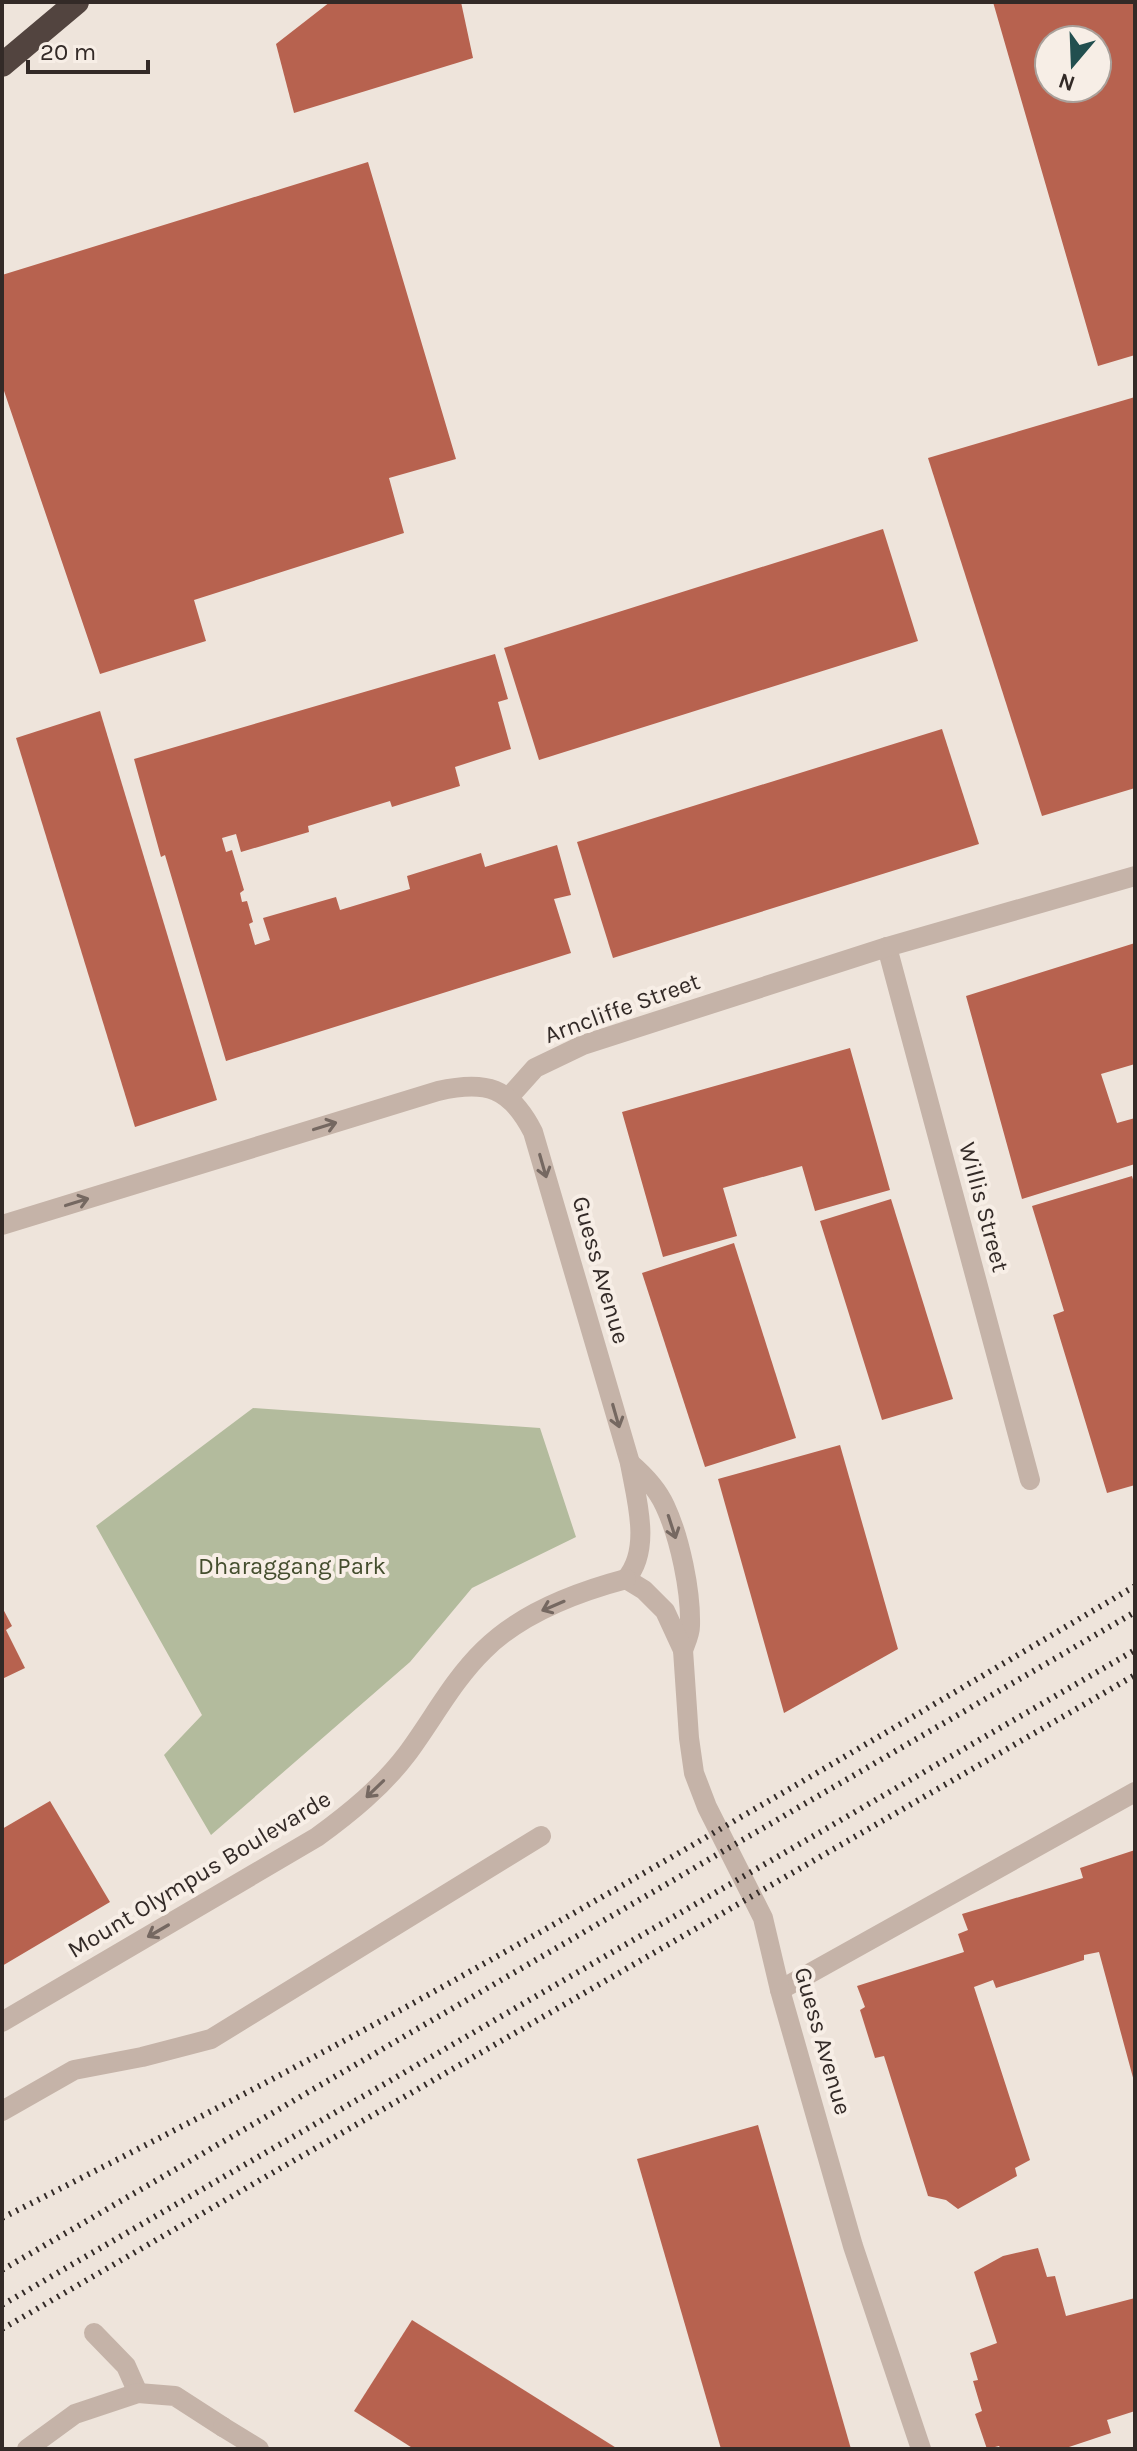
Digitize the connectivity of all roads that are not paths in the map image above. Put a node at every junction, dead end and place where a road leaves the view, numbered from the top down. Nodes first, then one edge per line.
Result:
1 (77, 2) edge
2 (2, 65) edge
3 (1135, 876) edge
4 (887, 947) junction
5 (509, 1097) junction
6 (2, 1225) edge
7 (630, 1463) junction
8 (1030, 1480) dead end
9 (626, 1579) junction
10 (683, 1650) junction
11 (1135, 1792) edge
12 (541, 1836) dead end
13 (780, 1990) junction
14 (2, 2022) edge
15 (2, 2111) edge
16 (94, 2333) dead end
17 (138, 2393) junction
18 (27, 2449) edge
19 (259, 2449) edge
20 (921, 2449) edge

1 - 2 highway
3 - 4 street, Arncliffe Street
4 - 5 street, Arncliffe Street
4 - 8 street, Willis Street
6 -> 5 street
5 -> 7 street, Guess Avenue
7 - 9 street, Guess Avenue
7 -> 10 street, Guess Avenue
9 - 10 street, Guess Avenue
9 -> 14 street, Mount Olympus Boulevarde
10 - 13 street, Guess Avenue
11 - 13 street
12 - 15 street
13 - 20 street, Guess Avenue
16 - 17 street
17 - 18 street
17 - 19 street

